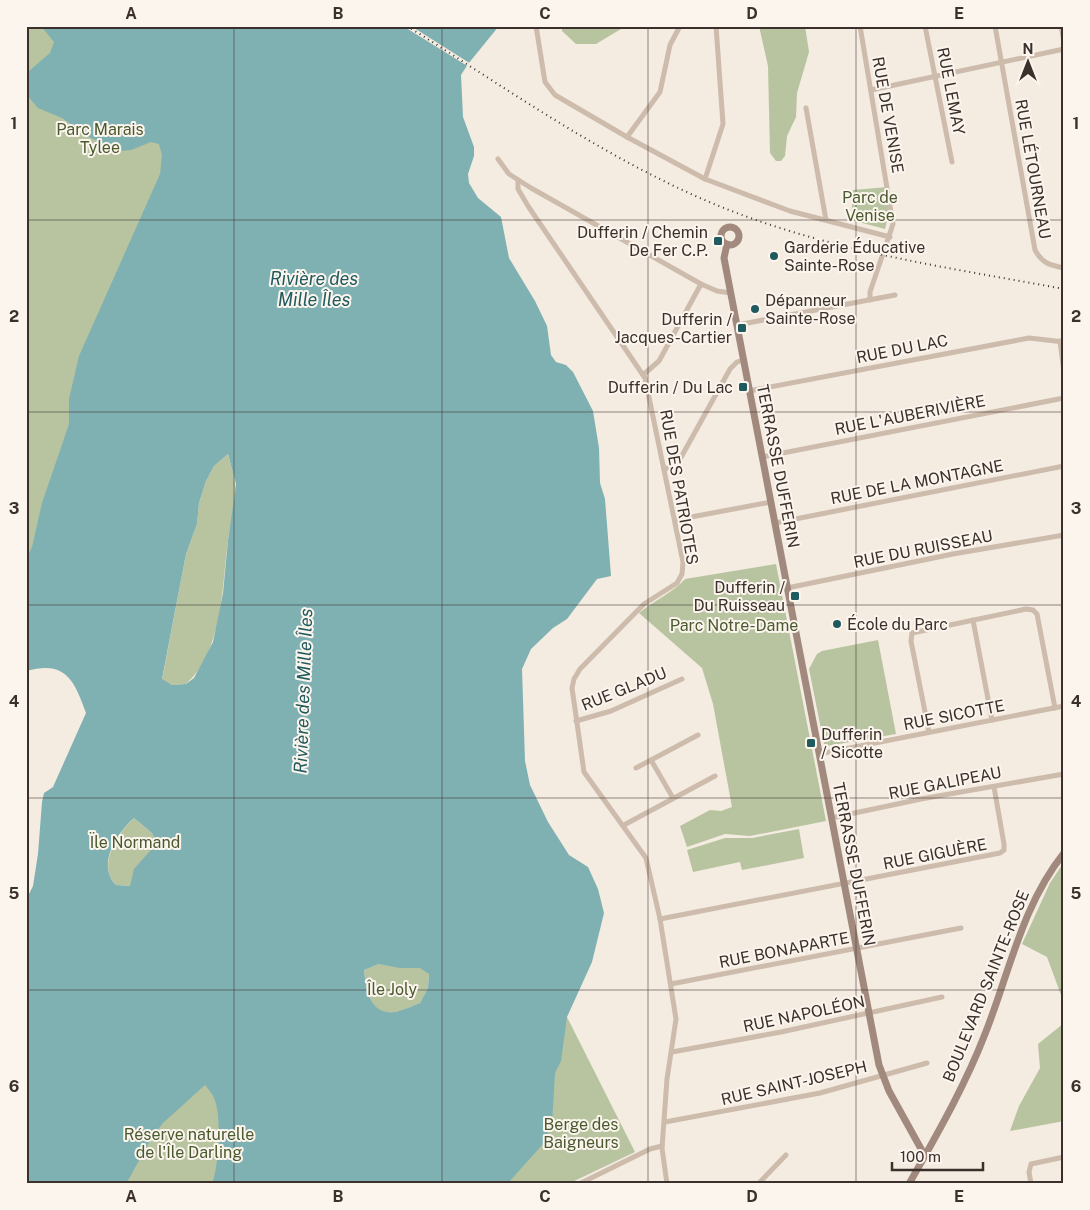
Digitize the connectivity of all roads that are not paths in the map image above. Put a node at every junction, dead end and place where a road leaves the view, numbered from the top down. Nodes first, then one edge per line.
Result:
1 (536, 26) edge
2 (680, 26) edge
3 (716, 26) edge
4 (860, 26) edge
5 (925, 26) edge
6 (995, 26) edge
7 (1061, 26) edge
8 (1064, 42) edge
9 (1064, 49) edge
10 (1002, 62) junction
11 (935, 76) junction
12 (871, 90) junction
13 (806, 108) dead end
14 (626, 137) junction
15 (498, 159) dead end
16 (952, 162) dead end
17 (518, 180) junction
18 (705, 180) junction
19 (826, 220) junction
20 (890, 237) junction
21 (727, 244) dead end
22 (1064, 268) edge
23 (701, 284) junction
24 (731, 293) junction
25 (895, 294) dead end
26 (870, 300) junction
27 (737, 325) junction
28 (1062, 342) edge
29 (743, 360) junction
30 (1064, 372) edge
31 (643, 374) junction
32 (749, 391) junction
33 (1064, 398) edge
34 (762, 457) junction
35 (1064, 466) edge
36 (664, 469) junction
37 (771, 502) junction
38 (675, 520) junction
39 (774, 523) junction
40 (1064, 534) edge
41 (787, 588) junction
42 (973, 620) junction
43 (682, 678) dead end
44 (1064, 706) edge
45 (1055, 708) junction
46 (992, 720) junction
47 (576, 721) junction
48 (930, 732) junction
49 (698, 735) dead end
50 (819, 754) junction
51 (651, 760) junction
52 (636, 768) dead end
53 (1064, 774) edge
54 (715, 776) dead end
55 (994, 787) junction
56 (673, 798) junction
57 (831, 818) junction
58 (624, 825) junction
59 (1064, 853) edge
60 (844, 884) junction
61 (660, 919) junction
62 (960, 928) dead end
63 (857, 950) junction
64 (672, 984) junction
65 (942, 997) dead end
66 (869, 1013) junction
67 (672, 1052) junction
68 (927, 1063) dead end
69 (883, 1076) junction
70 (665, 1122) junction
71 (662, 1146) junction
72 (786, 1155) dead end
73 (925, 1156) junction
74 (1064, 1157) edge
75 (579, 1184) edge
76 (667, 1184) edge
77 (758, 1184) edge
78 (910, 1184) edge
79 (1031, 1184) edge

1 - 14 street
2 - 14 street
3 - 18 street
4 - 12 street, RUE DE VENISE
5 - 11 street, RUE LEMAY
6 - 10 street, RUE LÉTOURNEAU
7 - 8 street
9 - 10 street
10 - 11 street
10 - 22 street, RUE LÉTOURNEAU
11 - 12 street
11 - 16 street, RUE LEMAY
12 - 20 street, RUE DE VENISE
13 - 19 street
14 - 18 street
15 - 17 street
17 - 23 street
17 - 31 street, RUE DES PATRIOTES
18 - 19 street
19 - 20 street
20 - 26 street, RUE DE VENISE
21 - 24 street, TERRASSE DUFFERIN
23 - 24 street
23 - 31 street
24 - 27 street, TERRASSE DUFFERIN
25 - 26 street
26 - 27 street
27 - 29 street, TERRASSE DUFFERIN
28 - 30 street
28 - 32 street, RUE DU LAC
29 - 32 street, TERRASSE DUFFERIN
29 - 36 street
31 - 36 street, RUE DES PATRIOTES
32 - 34 street, TERRASSE DUFFERIN
33 - 34 street, RUE L'AUBERIVIÈRE
34 - 37 street, TERRASSE DUFFERIN
35 - 39 street, RUE DE LA MONTAGNE
36 - 38 street, RUE DES PATRIOTES
37 - 38 street
37 - 39 street, TERRASSE DUFFERIN
38 - 47 street, RUE DES PATRIOTES
39 - 41 street, TERRASSE DUFFERIN
40 - 41 street, RUE DU RUISSEAU
41 - 50 street, TERRASSE DUFFERIN
42 - 45 street
42 - 46 street
42 - 48 street
43 - 47 street, RUE GLADU
44 - 45 street, RUE SICOTTE
45 - 46 street, RUE SICOTTE
46 - 48 street, RUE SICOTTE
47 - 58 street, RUE DES PATRIOTES
48 - 50 street, RUE SICOTTE
49 - 51 street
50 - 57 street, TERRASSE DUFFERIN
51 - 52 street
51 - 56 street
53 - 55 street, RUE GALIPEAU
54 - 56 street
55 - 57 street, RUE GALIPEAU
55 - 60 street, RUE GIGUÈRE
56 - 58 street
57 - 60 street, TERRASSE DUFFERIN
58 - 61 street, RUE DES PATRIOTES
59 - 73 street, BOULEVARD SAINTE-ROSE
60 - 61 street, RUE GIGUÈRE
60 - 63 street, TERRASSE DUFFERIN
61 - 64 street, RUE DES PATRIOTES
62 - 63 street, RUE BONAPARTE
63 - 64 street, RUE BONAPARTE
63 - 66 street, TERRASSE DUFFERIN
64 - 67 street, RUE DES PATRIOTES
65 - 66 street, RUE NAPOLÉON
66 - 67 street, RUE NAPOLÉON
66 - 69 street, TERRASSE DUFFERIN
67 - 70 street, RUE DES PATRIOTES
68 - 69 street, RUE SAINT-JOSEPH
69 - 70 street, RUE SAINT-JOSEPH
69 - 73 street, TERRASSE DUFFERIN
70 - 71 street, RUE DES PATRIOTES
71 - 75 street
71 - 76 street, RUE DES PATRIOTES
72 - 77 street
73 - 78 street, BOULEVARD SAINTE-ROSE
74 - 79 street

